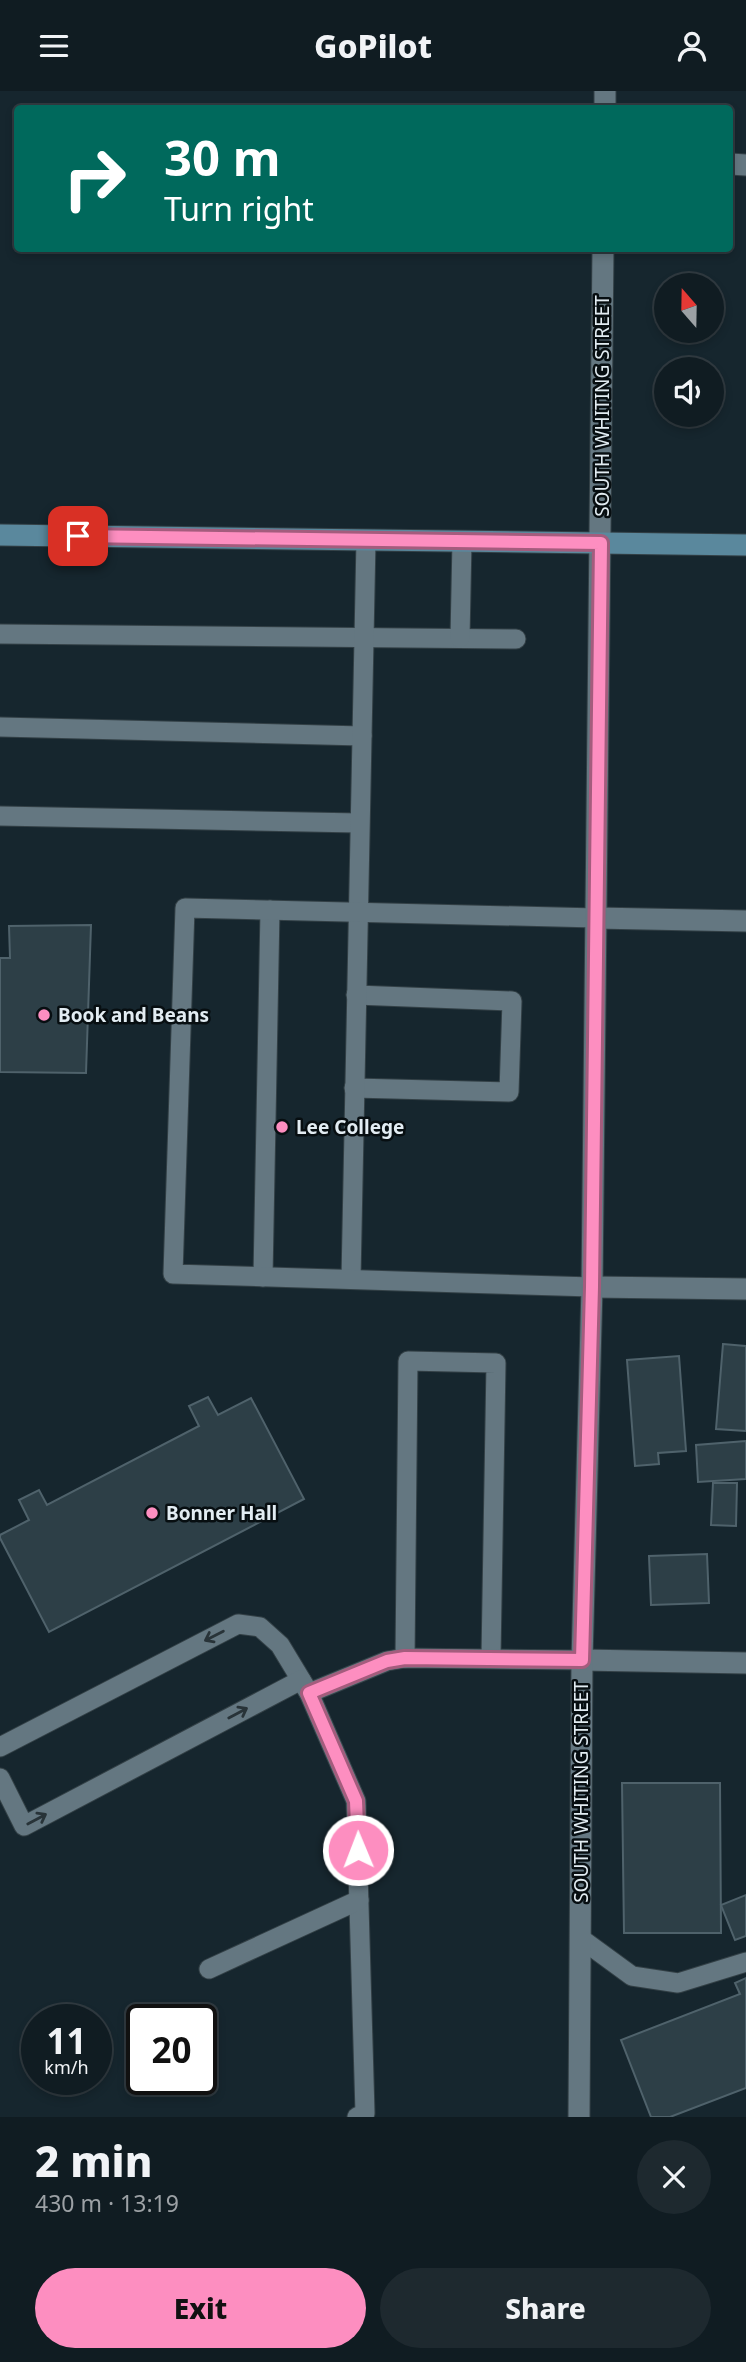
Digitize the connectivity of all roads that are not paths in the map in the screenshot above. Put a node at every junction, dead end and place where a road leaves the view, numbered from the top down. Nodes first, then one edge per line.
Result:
1 (603, 252) edge
2 (0, 535) edge
3 (366, 540) junction
4 (463, 541) junction
5 (601, 543) junction
6 (746, 545) edge
7 (0, 634) edge
8 (363, 637) junction
9 (460, 638) junction
10 (516, 639) dead end
11 (0, 727) edge
12 (362, 736) junction
13 (0, 816) edge
14 (359, 824) junction
15 (270, 910) junction
16 (358, 912) junction
17 (596, 918) junction
18 (746, 921) edge
19 (356, 995) junction
20 (354, 1088) junction
21 (263, 1277) junction
22 (351, 1279) junction
23 (592, 1287) junction
24 (746, 1289) edge
25 (491, 1657) junction
26 (405, 1658) junction
27 (582, 1660) junction
28 (746, 1663) edge
29 (305, 1687) junction
30 (0, 1747) edge
31 (0, 1778) edge
32 (359, 1900) junction
33 (580, 1938) junction
34 (746, 1962) edge
35 (209, 1969) dead end
36 (357, 2117) edge
37 (579, 2117) edge

1 - 5 street, SOUTH WHITING STREET
2 - 3 street
3 - 4 street
3 - 8 lane
4 - 5 street
4 - 9 lane
5 - 6 street
5 - 17 street, SOUTH WHITING STREET
7 - 8 lane
8 - 9 lane
8 - 12 lane
9 - 10 lane
11 - 12 lane
12 - 14 lane
13 - 14 lane
14 - 16 lane
15 - 16 lane
15 - 21 lane
15 - 21 lane
16 - 17 lane
16 - 19 lane
17 - 18 street
17 - 23 street, SOUTH WHITING STREET
19 - 20 lane
19 - 20 lane
20 - 22 lane
21 - 22 lane
22 - 23 lane
23 - 24 street
23 - 27 street, SOUTH WHITING STREET
25 - 26 lane
25 - 26 lane
25 - 27 lane
26 - 29 lane
27 - 28 street
27 - 33 street, SOUTH WHITING STREET
29 -> 30 lane
31 -> 29 lane
29 - 32 lane
32 - 35 lane
32 - 36 lane
33 - 34 lane
33 - 37 street, SOUTH WHITING STREET

